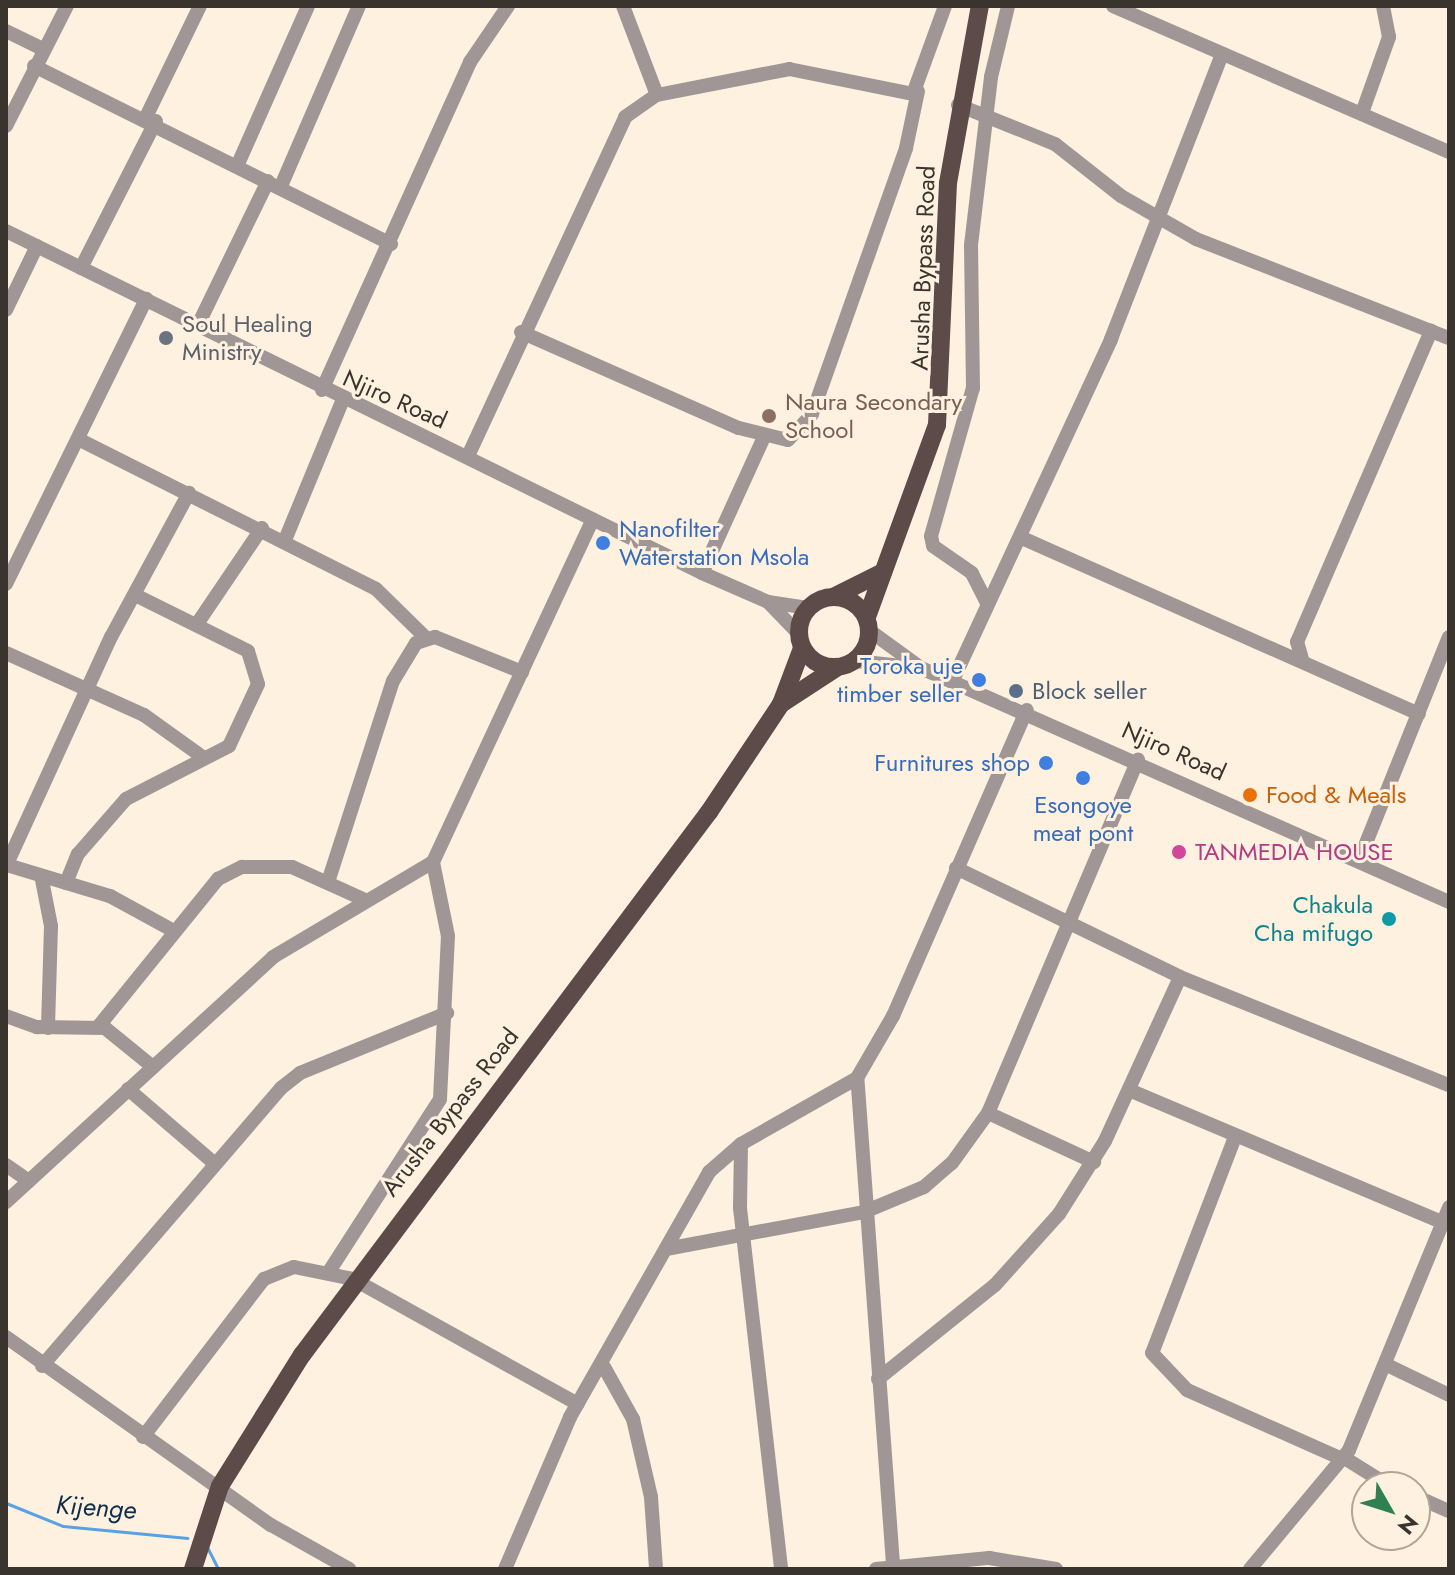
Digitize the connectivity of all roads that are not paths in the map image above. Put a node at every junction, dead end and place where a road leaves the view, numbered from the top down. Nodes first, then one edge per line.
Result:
1 (67, 6) edge
2 (200, 6) edge
3 (308, 6) edge
4 (359, 6) edge
5 (508, 6) edge
6 (623, 6) edge
7 (945, 6) edge
8 (980, 6) edge
9 (1008, 6) edge
10 (1113, 6) edge
11 (1383, 6) edge
12 (6, 31) edge
13 (41, 48) junction
14 (1222, 54) junction
15 (34, 66) junction
16 (918, 91) junction
17 (657, 95) junction
18 (958, 105) junction
19 (1362, 113) junction
20 (989, 116) junction
21 (151, 119) junction
22 (6, 126) edge
23 (1449, 152) edge
24 (238, 164) junction
25 (274, 183) junction
26 (1161, 221) junction
27 (6, 231) edge
28 (391, 244) junction
29 (37, 246) junction
30 (81, 268) junction
31 (146, 299) junction
32 (6, 310) edge
33 (198, 325) junction
34 (1431, 331) junction
35 (521, 332) junction
36 (1449, 338) edge
37 (322, 390) junction
38 (343, 399) junction
39 (764, 437) junction
40 (80, 440) junction
41 (468, 456) junction
42 (189, 493) junction
43 (593, 519) junction
44 (262, 528) junction
45 (1022, 538) junction
46 (285, 540) junction
47 (883, 572) junction
48 (702, 573) junction
49 (8, 578) edge
50 (135, 595) junction
51 (833, 597) junction
52 (986, 601) junction
53 (768, 602) junction
54 (808, 608) junction
55 (197, 624) junction
56 (868, 624) junction
57 (425, 637) junction
58 (1449, 637) edge
59 (800, 641) junction
60 (6, 653) edge
61 (1302, 659) junction
62 (855, 661) junction
63 (836, 668) junction
64 (921, 668) junction
65 (522, 672) junction
66 (953, 680) junction
67 (86, 689) junction
68 (781, 704) junction
69 (1027, 710) junction
70 (1419, 714) junction
71 (204, 758) junction
72 (1138, 760) junction
73 (1360, 858) junction
74 (433, 862) junction
75 (6, 866) edge
76 (956, 868) junction
77 (42, 880) junction
78 (328, 882) junction
79 (66, 883) junction
80 (363, 899) junction
81 (1449, 902) edge
82 (150, 919) junction
83 (1067, 923) junction
84 (172, 930) junction
85 (154, 955) junction
86 (1180, 977) junction
87 (447, 1013) junction
88 (6, 1016) edge
89 (98, 1027) junction
90 (48, 1028) junction
91 (153, 1067) junction
92 (857, 1078) junction
93 (1449, 1085) edge
94 (128, 1089) junction
95 (1129, 1090) junction
96 (988, 1113) junction
97 (1235, 1137) junction
98 (741, 1144) junction
99 (1094, 1162) junction
100 (214, 1163) junction
101 (6, 1165) edge
102 (29, 1181) junction
103 (6, 1202) edge
104 (1449, 1207) edge
105 (864, 1212) junction
106 (1442, 1222) junction
107 (747, 1232) junction
108 (666, 1249) junction
109 (330, 1270) junction
110 (353, 1279) junction
111 (6, 1337) edge
112 (1387, 1365) junction
113 (42, 1366) junction
114 (604, 1367) junction
115 (878, 1379) junction
116 (1449, 1395) edge
117 (578, 1404) junction
118 (143, 1437) junction
119 (1341, 1458) junction
120 (1363, 1471) edge
121 (220, 1486) junction
122 (893, 1564) junction
123 (959, 1564) edge
124 (194, 1565) edge
125 (349, 1569) edge
126 (505, 1569) edge
127 (656, 1569) edge
128 (781, 1569) edge
129 (876, 1569) edge
130 (1056, 1569) edge
131 (1250, 1569) edge

1 - 13 street
2 - 21 street
3 - 24 street
4 - 25 street
5 - 28 street
6 - 17 street
7 - 16 street
8 - 18 main road, Arusha Bypass Road
9 - 20 street
10 - 14 street
11 - 19 street
12 - 13 street
13 - 15 street
14 - 19 street
14 - 26 street
15 - 21 street
15 - 22 street
16 - 17 street
16 - 39 street
17 - 35 street
18 - 20 street
18 - 47 main road, Arusha Bypass Road
19 - 23 street
20 - 26 street
20 - 52 street
21 - 24 street
21 - 30 street
24 - 25 street
25 - 28 street
25 - 33 street
26 - 34 street
26 - 45 street
27 - 29 street, Njiro Road
28 - 37 street
29 - 30 street, Njiro Road
29 - 32 street
30 - 31 street, Njiro Road
31 - 33 street, Njiro Road
31 - 40 street
33 - 37 street, Njiro Road
34 - 36 street
34 - 61 street
35 - 39 street
35 - 41 street
37 - 38 street, Njiro Road
38 - 41 street, Njiro Road
38 - 46 street
39 - 48 street
40 - 42 street
40 - 49 street
41 - 43 street, Njiro Road
42 - 44 street
42 - 50 street
43 - 48 street, Njiro Road
43 - 65 street
44 - 46 street
44 - 55 street
45 - 52 street
45 - 61 street
46 - 57 street
47 - 51 main road
47 - 56 main road, Arusha Bypass Road
48 - 53 street, Njiro Road
50 - 55 street
50 - 67 street
51 - 54 main road
51 - 56 main road
52 - 66 street
53 - 54 street, Njiro Road
53 - 59 street, Njiro Road
54 - 59 main road, Arusha Bypass Road
55 - 71 street
56 - 62 main road, Arusha Bypass Road
56 - 64 street, Njiro Road
57 - 65 street
57 - 78 street
58 - 70 street
59 - 63 main road
59 - 68 main road, Arusha Bypass Road
60 - 67 street
61 - 70 street
62 - 63 main road, Arusha Bypass Road
62 - 64 street, Njiro Road
63 - 68 main road, Arusha Bypass Road
64 - 66 street, Njiro Road
65 - 74 street
66 - 69 street, Njiro Road
67 - 71 street
67 - 75 street
68 - 110 main road, Arusha Bypass Road
69 - 72 street, Njiro Road
69 - 76 street
70 - 73 street
71 - 79 street
72 - 73 street, Njiro Road
72 - 83 street
73 - 81 street, Njiro Road
74 - 80 street
74 - 87 street
75 - 77 street
76 - 83 street
76 - 92 street
77 - 79 street
77 - 90 street
78 - 80 street
78 - 84 street
79 - 82 street
80 - 91 street
82 - 84 street
82 - 85 street
83 - 86 street
83 - 96 street
84 - 85 street
85 - 89 street
86 - 93 street
86 - 95 street
87 - 100 street
87 - 109 street
88 - 90 street
89 - 90 street
89 - 91 street
91 - 94 street
92 - 98 street
92 - 105 street
94 - 100 street
94 - 102 street
95 - 97 street
95 - 99 street
96 - 99 street
96 - 105 street
97 - 106 street
97 - 119 street
98 - 107 street
98 - 108 street
99 - 115 street
100 - 113 street
101 - 102 street
102 - 103 street
104 - 106 street
105 - 107 street
105 - 115 street
106 - 112 street
107 - 108 street
107 - 128 street
108 - 114 street
109 - 110 street
109 - 118 street
110 - 117 street
110 - 121 main road, Arusha Bypass Road
111 - 113 street
112 - 116 street
112 - 119 street
113 - 118 street
114 - 117 street
114 - 127 street
115 - 122 street
117 - 126 street
118 - 121 street
119 - 120 street
119 - 131 street
121 - 124 main road, Arusha Bypass Road
121 - 125 street
122 - 123 street
122 - 129 street
123 - 130 street

